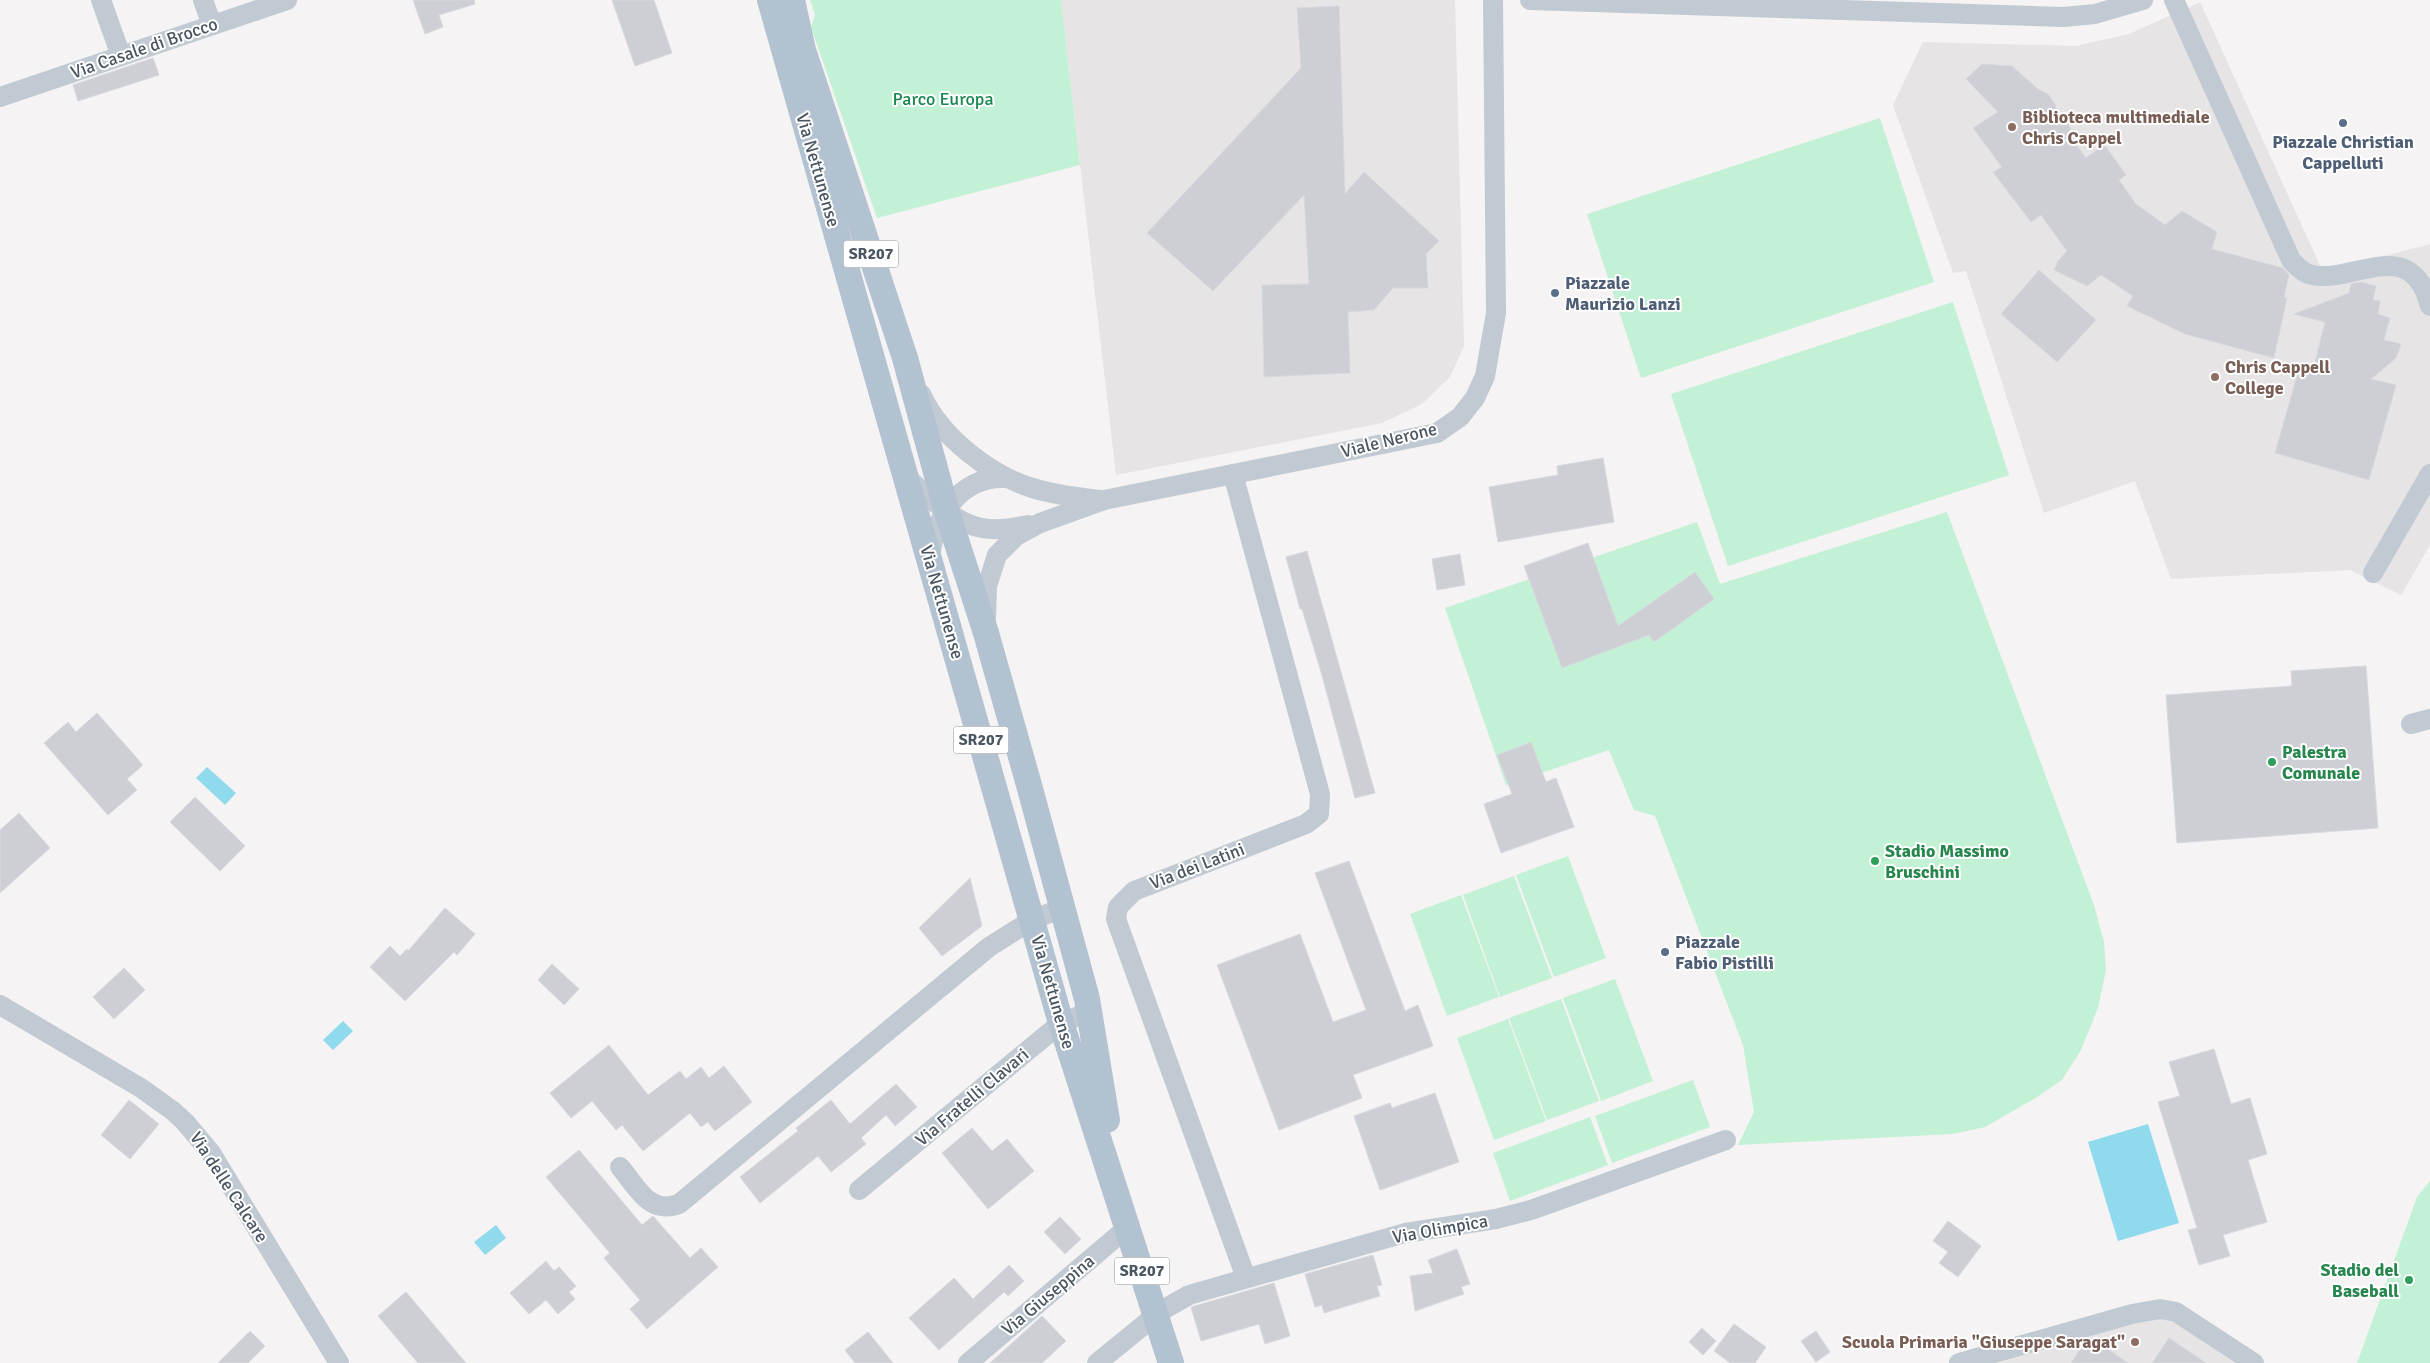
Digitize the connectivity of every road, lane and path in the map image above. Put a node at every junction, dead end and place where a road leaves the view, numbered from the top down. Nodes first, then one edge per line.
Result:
1 (101, 0) edge
2 (203, 0) edge
3 (287, 0) edge
4 (770, 0) edge
5 (792, 0) edge
6 (1493, 0) edge
7 (1530, 0) edge
8 (2143, 0) edge
9 (2174, 0) edge
10 (1894, 6) edge
11 (212, 25) junction
12 (121, 56) junction
13 (0, 97) edge
14 (2430, 306) edge
15 (905, 358) junction
16 (1233, 474) junction
17 (2430, 474) edge
18 (905, 476) junction
19 (1004, 478) junction
20 (1104, 500) junction
21 (946, 509) junction
22 (1040, 523) junction
23 (930, 561) junction
24 (2373, 574) dead end
25 (986, 633) junction
26 (1062, 908) junction
27 (1032, 920) junction
28 (0, 1005) edge
29 (1089, 1012) junction
30 (1061, 1023) junction
31 (1726, 1140) dead end
32 (620, 1167) dead end
33 (859, 1190) dead end
34 (1120, 1202) junction
35 (1128, 1227) junction
36 (1246, 1278) junction
37 (1156, 1315) junction
38 (339, 1363) edge
39 (968, 1363) edge
40 (1097, 1363) edge
41 (1170, 1363) edge
42 (1959, 1363) edge
43 (2254, 1363) edge

1 - 12 street
2 - 11 street
3 - 11 street, Via Casale di Brocco
4 - 18 main road, Via Nettunense / SR207
5 - 15 main road, Via Nettunense / SR207
6 - 16 street, Viale Nerone
7 - 10 street
8 - 10 street
9 - 14 street
11 - 12 street, Via Casale di Brocco
12 - 13 street, Via Casale di Brocco
15 - 19 street, Viale Nerone
15 - 21 main road, Via Nettunense / SR207
16 - 20 street, Viale Nerone
16 - 36 street, Via dei Latini
17 - 24 street
18 - 21 street, Viale Nerone
18 - 23 main road, Via Nettunense / SR207
19 - 20 street, Viale Nerone
19 - 21 street, Viale Nerone
20 - 22 street, Viale Nerone
21 - 22 street, Viale Nerone
21 - 23 street, Viale Nerone
21 - 25 main road, Via Nettunense / SR207
22 - 25 street, Viale Nerone
23 - 27 main road, Via Nettunense / SR207
25 - 26 main road, Via Nettunense / SR207
26 - 27 street
26 - 29 main road, Via Nettunense / SR207
27 - 30 main road, Via Nettunense / SR207
27 - 32 street
28 - 38 street, Via delle Calcare
29 - 30 street, Via Fratelli Clavari
29 - 34 main road, Via Nettunense / SR207
30 - 33 street, Via Fratelli Clavari
30 - 34 main road, Via Nettunense / SR207
31 - 36 street, Via Olimpica
34 - 35 main road, Via Nettunense / SR207
35 - 37 main road, Via Nettunense / SR207
35 - 39 street, Via Giuseppina
36 - 37 street, Via Olimpica
37 - 40 street, Via Olimpica
37 - 41 main road, Via Nettunense / SR207
42 - 43 street

